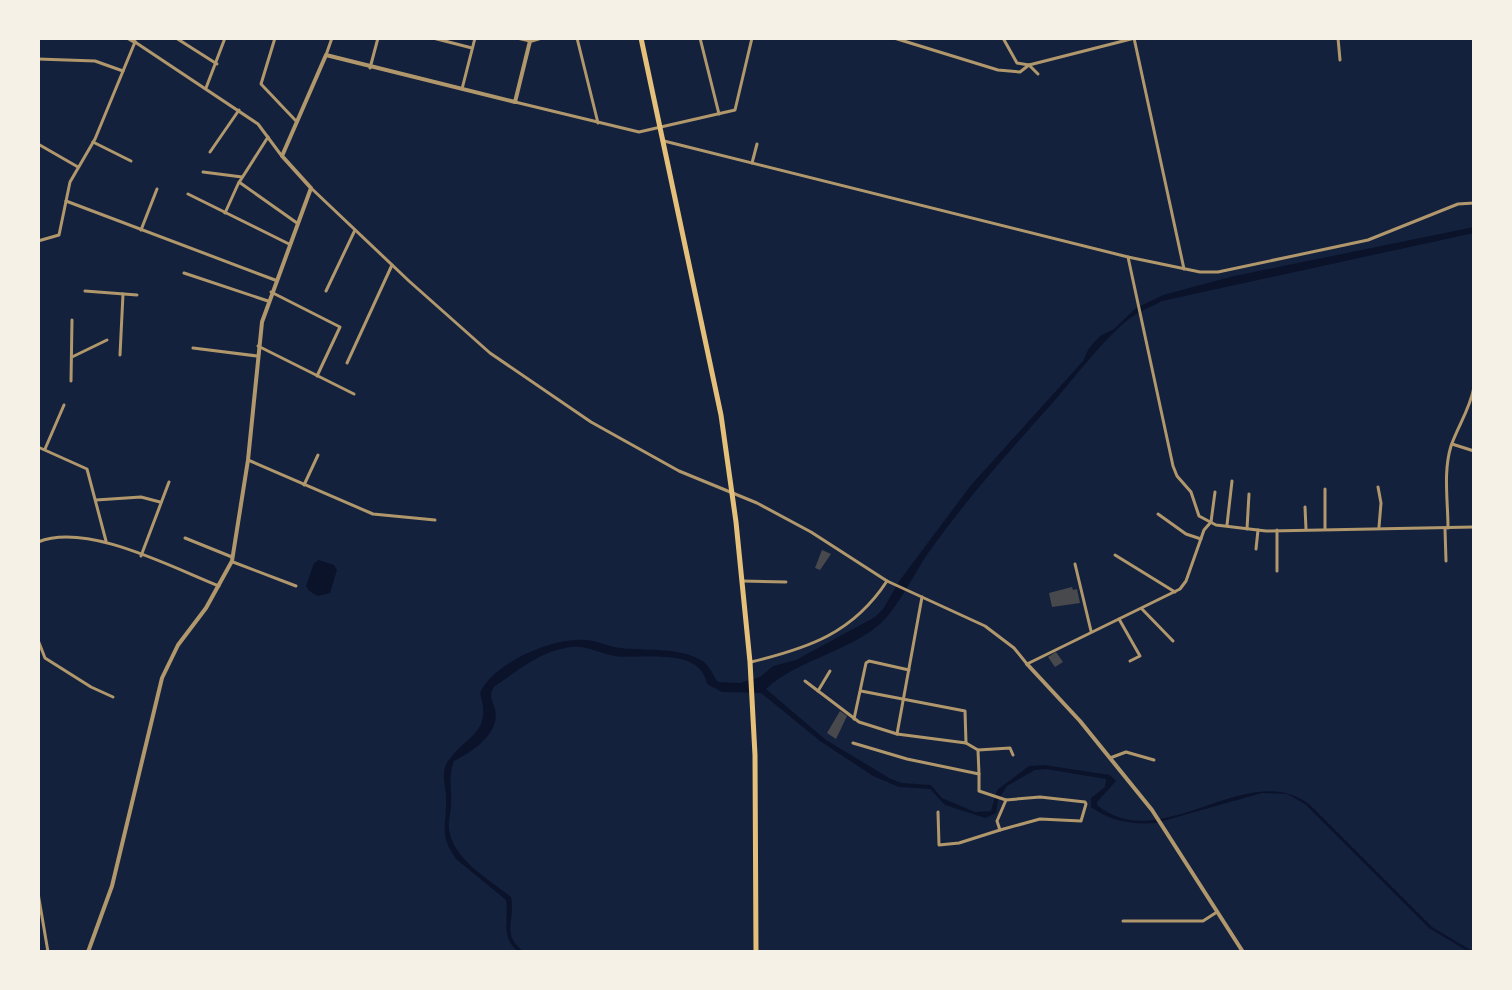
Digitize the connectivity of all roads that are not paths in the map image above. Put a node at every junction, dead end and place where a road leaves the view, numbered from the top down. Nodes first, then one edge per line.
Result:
1 (128, 38) edge
2 (176, 38) edge
3 (225, 38) edge
4 (275, 38) edge
5 (332, 38) edge
6 (378, 38) edge
7 (433, 38) edge
8 (475, 38) edge
9 (517, 38) edge
10 (540, 38) edge
11 (577, 38) edge
12 (641, 38) edge
13 (700, 38) edge
14 (752, 38) edge
15 (894, 38) edge
16 (1003, 38) edge
17 (1134, 38) edge
18 (1338, 38) edge
19 (530, 40) edge
20 (135, 42) junction
21 (473, 48) junction
22 (326, 55) junction
23 (38, 59) edge
24 (1340, 60) dead end
25 (217, 64) junction
26 (1029, 65) junction
27 (370, 68) junction
28 (123, 71) junction
29 (1038, 74) dead end
30 (206, 88) junction
31 (462, 90) junction
32 (515, 102) junction
33 (239, 110) junction
34 (719, 114) junction
35 (298, 122) junction
36 (598, 123) junction
37 (660, 126) junction
38 (268, 137) junction
39 (663, 140) junction
40 (93, 142) junction
41 (38, 144) edge
42 (757, 144) dead end
43 (210, 152) dead end
44 (282, 156) junction
45 (131, 161) dead end
46 (752, 163) junction
47 (78, 167) junction
48 (203, 172) dead end
49 (242, 177) junction
50 (239, 182) junction
51 (311, 188) junction
52 (157, 189) dead end
53 (188, 194) dead end
54 (66, 201) junction
55 (1474, 203) edge
56 (225, 213) junction
57 (297, 223) junction
58 (355, 229) junction
59 (141, 231) junction
60 (38, 241) edge
61 (289, 244) junction
62 (1128, 257) junction
63 (392, 264) junction
64 (1184, 269) junction
65 (184, 273) dead end
66 (275, 280) junction
67 (85, 291) dead end
68 (326, 291) dead end
69 (271, 292) junction
70 (123, 294) junction
71 (137, 295) dead end
72 (268, 301) junction
73 (72, 320) dead end
74 (107, 340) dead end
75 (258, 346) junction
76 (193, 348) dead end
77 (120, 355) dead end
78 (257, 356) junction
79 (72, 357) junction
80 (347, 363) dead end
81 (317, 376) junction
82 (71, 381) dead end
83 (1474, 387) edge
84 (354, 394) dead end
85 (64, 405) dead end
86 (1452, 444) junction
87 (38, 447) edge
88 (45, 449) junction
89 (1474, 451) edge
90 (318, 455) dead end
91 (248, 460) junction
92 (1232, 481) dead end
93 (169, 482) dead end
94 (304, 485) junction
95 (1378, 487) dead end
96 (1325, 489) dead end
97 (1215, 492) dead end
98 (1249, 494) dead end
99 (732, 495) junction
100 (96, 500) junction
101 (161, 503) junction
102 (1305, 507) dead end
103 (1158, 514) dead end
104 (435, 520) dead end
105 (1211, 522) junction
106 (1227, 526) junction
107 (1379, 527) junction
108 (1474, 527) edge
109 (1447, 528) junction
110 (1247, 529) junction
111 (1306, 529) junction
112 (1325, 529) junction
113 (1258, 530) junction
114 (1277, 530) junction
115 (185, 538) dead end
116 (1201, 539) junction
117 (106, 541) junction
118 (38, 542) edge
119 (1256, 549) dead end
120 (1115, 555) dead end
121 (141, 556) junction
122 (232, 559) junction
123 (1446, 561) dead end
124 (1075, 564) dead end
125 (1277, 571) dead end
126 (742, 581) junction
127 (887, 581) junction
128 (786, 582) dead end
129 (219, 586) junction
130 (296, 586) dead end
131 (1175, 592) junction
132 (922, 597) junction
133 (1142, 608) junction
134 (1119, 619) junction
135 (1091, 631) junction
136 (38, 640) edge
137 (1173, 641) dead end
138 (1130, 661) dead end
139 (750, 662) junction
140 (1027, 664) junction
141 (909, 670) junction
142 (830, 671) dead end
143 (805, 681) dead end
144 (818, 691) junction
145 (861, 691) junction
146 (113, 697) dead end
147 (904, 700) junction
148 (854, 719) junction
149 (897, 734) junction
150 (853, 743) dead end
151 (966, 743) junction
152 (978, 750) junction
153 (1013, 755) dead end
154 (1110, 758) junction
155 (1154, 760) dead end
156 (979, 774) junction
157 (1006, 800) junction
158 (938, 812) dead end
159 (1000, 830) junction
160 (38, 893) edge
161 (1217, 912) junction
162 (40, 913) edge
163 (1123, 921) dead end
164 (48, 952) edge
165 (88, 952) edge
166 (756, 952) edge
167 (1243, 952) edge

1 - 20 street
2 - 25 street
3 - 25 street
4 - 35 street
5 - 22 street
6 - 27 street
7 - 21 street
8 - 21 street
9 - 19 street
10 - 19 street
11 - 36 street
12 - 37 main road
13 - 34 street
14 - 34 street
15 - 26 street
16 - 26 street
17 - 26 street
17 - 64 street
18 - 24 street
19 - 32 street
20 - 28 street
20 - 30 street
21 - 31 street
22 - 27 street
22 - 35 street
23 - 28 street
25 - 30 street
26 - 29 street
27 - 31 street
28 - 40 street
30 - 33 street
31 - 32 street
32 - 36 street
33 - 38 street
33 - 43 street
34 - 37 street
35 - 44 street
36 - 37 street
37 - 39 main road
38 - 44 street
38 - 49 street
39 - 46 street
39 - 99 main road
40 - 45 street
40 - 47 street
41 - 47 street
42 - 46 street
44 - 51 street
46 - 62 street
47 - 54 street
48 - 49 street
49 - 50 street
50 - 56 street
50 - 57 street
51 - 57 street
51 - 58 street
52 - 59 street
53 - 56 street
54 - 59 street
54 - 60 street
55 - 64 street
56 - 61 street
57 - 61 street
58 - 63 street
58 - 68 street
59 - 66 street
61 - 66 street
62 - 64 street
62 - 105 street
63 - 80 street
63 - 99 street
65 - 72 street
66 - 69 street
67 - 70 street
69 - 72 street
69 - 81 street
70 - 71 street
70 - 77 street
72 - 75 street
73 - 79 street
74 - 79 street
75 - 78 street
75 - 81 street
76 - 78 street
78 - 91 street
79 - 82 street
81 - 84 street
83 - 86 street
85 - 88 street
86 - 89 street
86 - 109 street
87 - 88 street
88 - 100 street
90 - 94 street
91 - 94 street
91 - 122 street
92 - 106 street
93 - 101 street
94 - 104 street
95 - 107 street
96 - 112 street
97 - 105 street
98 - 110 street
99 - 126 main road
99 - 127 street
100 - 101 street
100 - 117 street
101 - 121 street
102 - 111 street
103 - 116 street
105 - 106 street
105 - 116 street
106 - 110 street
107 - 109 street
107 - 112 street
108 - 109 street
109 - 123 street
110 - 113 street
111 - 112 street
111 - 114 street
113 - 114 street
113 - 119 street
114 - 125 street
115 - 122 street
116 - 131 street
117 - 118 street
117 - 121 street
120 - 131 street
121 - 129 street
122 - 129 street
122 - 130 street
124 - 135 street
126 - 128 street
126 - 139 main road
127 - 132 street
127 - 139 street
129 - 165 street
131 - 133 street
132 - 140 street
132 - 141 street
133 - 134 street
133 - 137 street
134 - 135 street
134 - 138 street
135 - 140 street
136 - 146 street
139 - 166 main road
140 - 154 street
141 - 145 street
141 - 147 street
142 - 144 street
143 - 144 street
144 - 148 street
145 - 147 street
145 - 148 street
147 - 149 street
147 - 151 street
148 - 149 street
149 - 151 street
150 - 156 street
151 - 152 street
152 - 153 street
152 - 156 street
154 - 155 street
154 - 161 street
156 - 157 street
157 - 159 street
157 - 159 street
158 - 159 street
160 - 162 street
161 - 163 street
161 - 167 street
162 - 164 street

